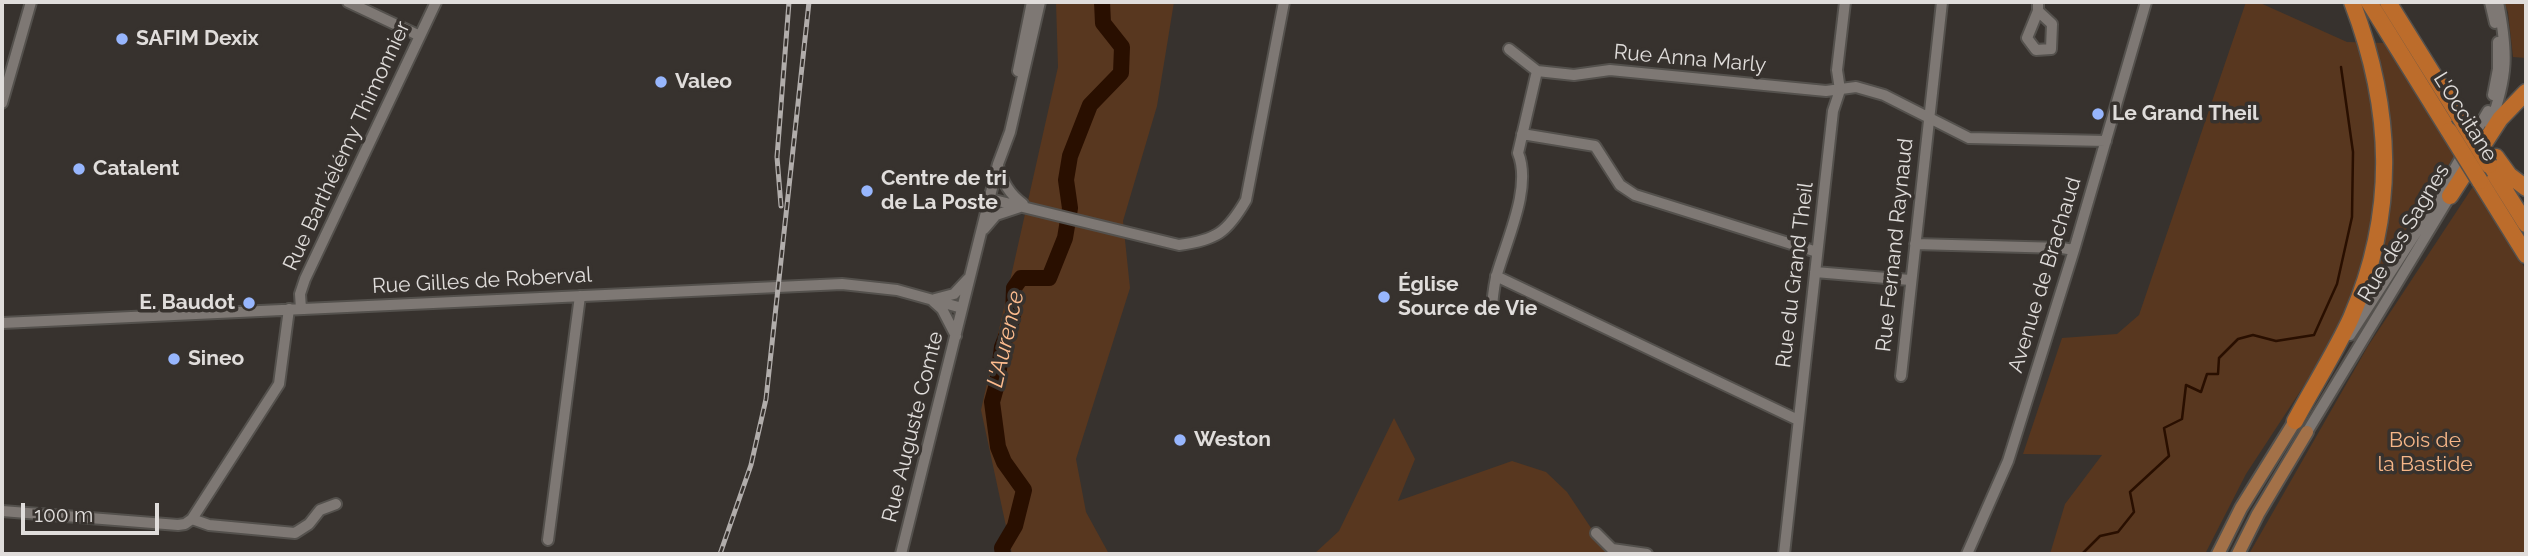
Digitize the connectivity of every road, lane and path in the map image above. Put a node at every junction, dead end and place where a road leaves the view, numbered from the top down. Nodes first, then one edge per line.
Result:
1 (31, 2) edge
2 (348, 2) edge
3 (436, 2) edge
4 (1032, 2) edge
5 (1040, 2) edge
6 (1284, 2) edge
7 (1845, 2) edge
8 (1942, 2) edge
9 (2146, 2) edge
10 (2352, 2) edge
11 (2369, 2) edge
12 (2388, 2) edge
13 (2490, 2) edge
14 (2498, 2) edge
15 (420, 36) junction
16 (1509, 49) dead end
17 (1537, 71) junction
18 (1840, 90) junction
19 (2526, 92) edge
20 (2, 103) edge
21 (1929, 118) junction
22 (1522, 134) junction
23 (2106, 141) junction
24 (1003, 148) junction
25 (2493, 161) junction
26 (998, 164) junction
27 (2526, 188) edge
28 (2450, 195) junction
29 (990, 199) junction
30 (1025, 206) junction
31 (2526, 224) edge
32 (981, 235) junction
33 (1915, 244) junction
34 (2074, 250) junction
35 (1817, 252) junction
36 (2526, 254) edge
37 (1815, 272) junction
38 (970, 276) junction
39 (1496, 276) junction
40 (1910, 281) junction
41 (580, 296) junction
42 (930, 300) junction
43 (1492, 306) dead end
44 (962, 308) junction
45 (295, 309) junction
46 (2, 323) edge
47 (956, 336) junction
48 (1900, 376) dead end
49 (1798, 420) junction
50 (2301, 427) junction
51 (337, 504) dead end
52 (2, 511) edge
53 (192, 519) junction
54 (1596, 533) dead end
55 (548, 540) dead end
56 (901, 554) edge
57 (1647, 554) edge
58 (1784, 554) edge
59 (1967, 554) edge
60 (2218, 554) edge
61 (2238, 554) edge

1 - 20 street
2 - 15 street
3 - 15 street, Rue Barthélémy Thimonnier
4 - 24 street
5 - 24 street
6 - 30 street
7 - 18 street, Rue du Grand Theil
8 - 21 street, Rue Fernand Raynaud
9 - 23 street, Avenue de Brachaud
10 - 50 highway
11 - 36 highway, L'Occitane, bridge
12 - 25 highway, L'Occitane, bridge
13 - 50 street, Rue des Sagnes
14 - 28 street, Rue des Sagnes
15 - 45 street, Rue Barthélémy Thimonnier
16 - 17 street
17 - 18 street, Rue Anna Marly
17 - 22 street
18 - 21 street, Rue Anna Marly
18 - 35 street, Rue du Grand Theil
19 - 28 highway
21 - 23 street, Rue Anna Marly
21 - 33 street, Rue Fernand Raynaud
22 - 35 street
22 - 39 street
23 - 34 street, Avenue de Brachaud
24 - 26 street, Rue Auguste Comte
25 - 27 highway
25 - 31 highway, L'Occitane
26 - 29 street, Rue Auguste Comte
26 - 30 street
28 - 50 street, Rue des Sagnes
29 - 30 street
29 - 32 street, Rue Auguste Comte
30 - 32 street
32 - 38 street, Rue Auguste Comte
33 - 34 street
33 - 40 street, Rue Fernand Raynaud
34 - 59 street, Avenue de Brachaud
35 - 37 street, Rue du Grand Theil
37 - 40 street
37 - 49 street, Rue du Grand Theil
38 - 42 street
38 - 44 street, Rue Auguste Comte
39 - 43 street
39 - 49 street
40 - 48 street, Rue Fernand Raynaud
41 - 42 street, Rue Gilles de Roberval
41 - 45 street, Rue Gilles de Roberval
41 - 55 street
42 - 44 street, Rue Gilles de Roberval
42 - 47 street
44 - 47 street, Rue Auguste Comte
45 - 46 street, Rue Gilles de Roberval
45 - 53 street, Rue Barthélémy Thimonnier
47 - 56 street, Rue Auguste Comte
49 - 58 street, Rue du Grand Theil
50 - 60 main road
50 - 61 main road
51 - 53 street
52 - 53 street
54 - 57 street

